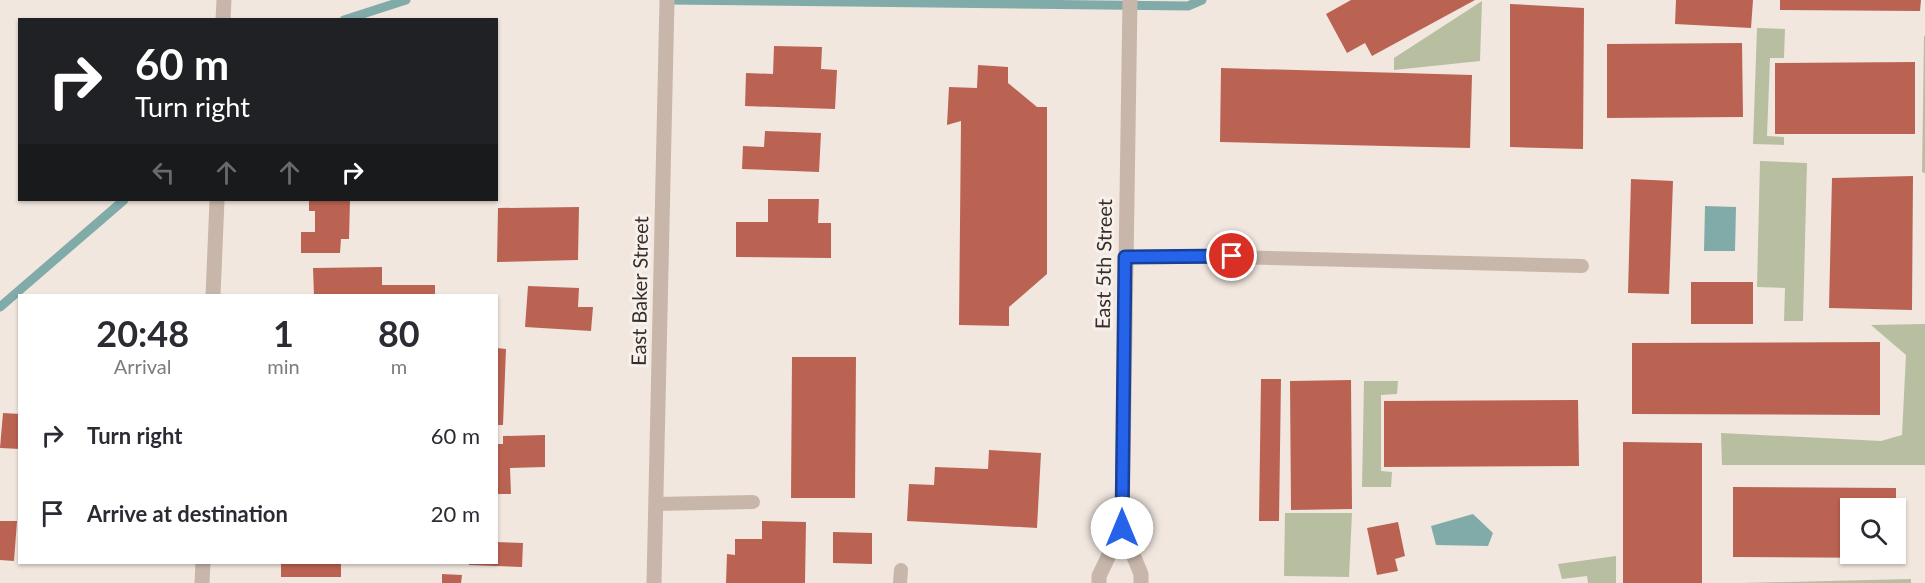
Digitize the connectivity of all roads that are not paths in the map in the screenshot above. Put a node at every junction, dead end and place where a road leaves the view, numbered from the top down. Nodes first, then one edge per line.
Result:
1 (224, 0) edge
2 (668, 0) edge
3 (1130, 0) edge
4 (223, 18) edge
5 (217, 201) edge
6 (1125, 257) junction
7 (1582, 266) dead end
8 (213, 294) edge
9 (753, 502) dead end
10 (656, 504) junction
11 (1122, 528) junction
12 (203, 564) edge
13 (202, 583) edge
14 (654, 583) edge
15 (1099, 583) edge
16 (1141, 583) edge

1 - 4 street
2 - 10 street, East Baker Street
3 - 6 street, East 5th Street
5 - 8 street
6 - 7 lane
6 - 11 street, East 5th Street
9 - 10 lane
10 - 14 street, East Baker Street
11 - 15 street, East 5th Street
11 - 16 street, East 5th Street
12 - 13 street

